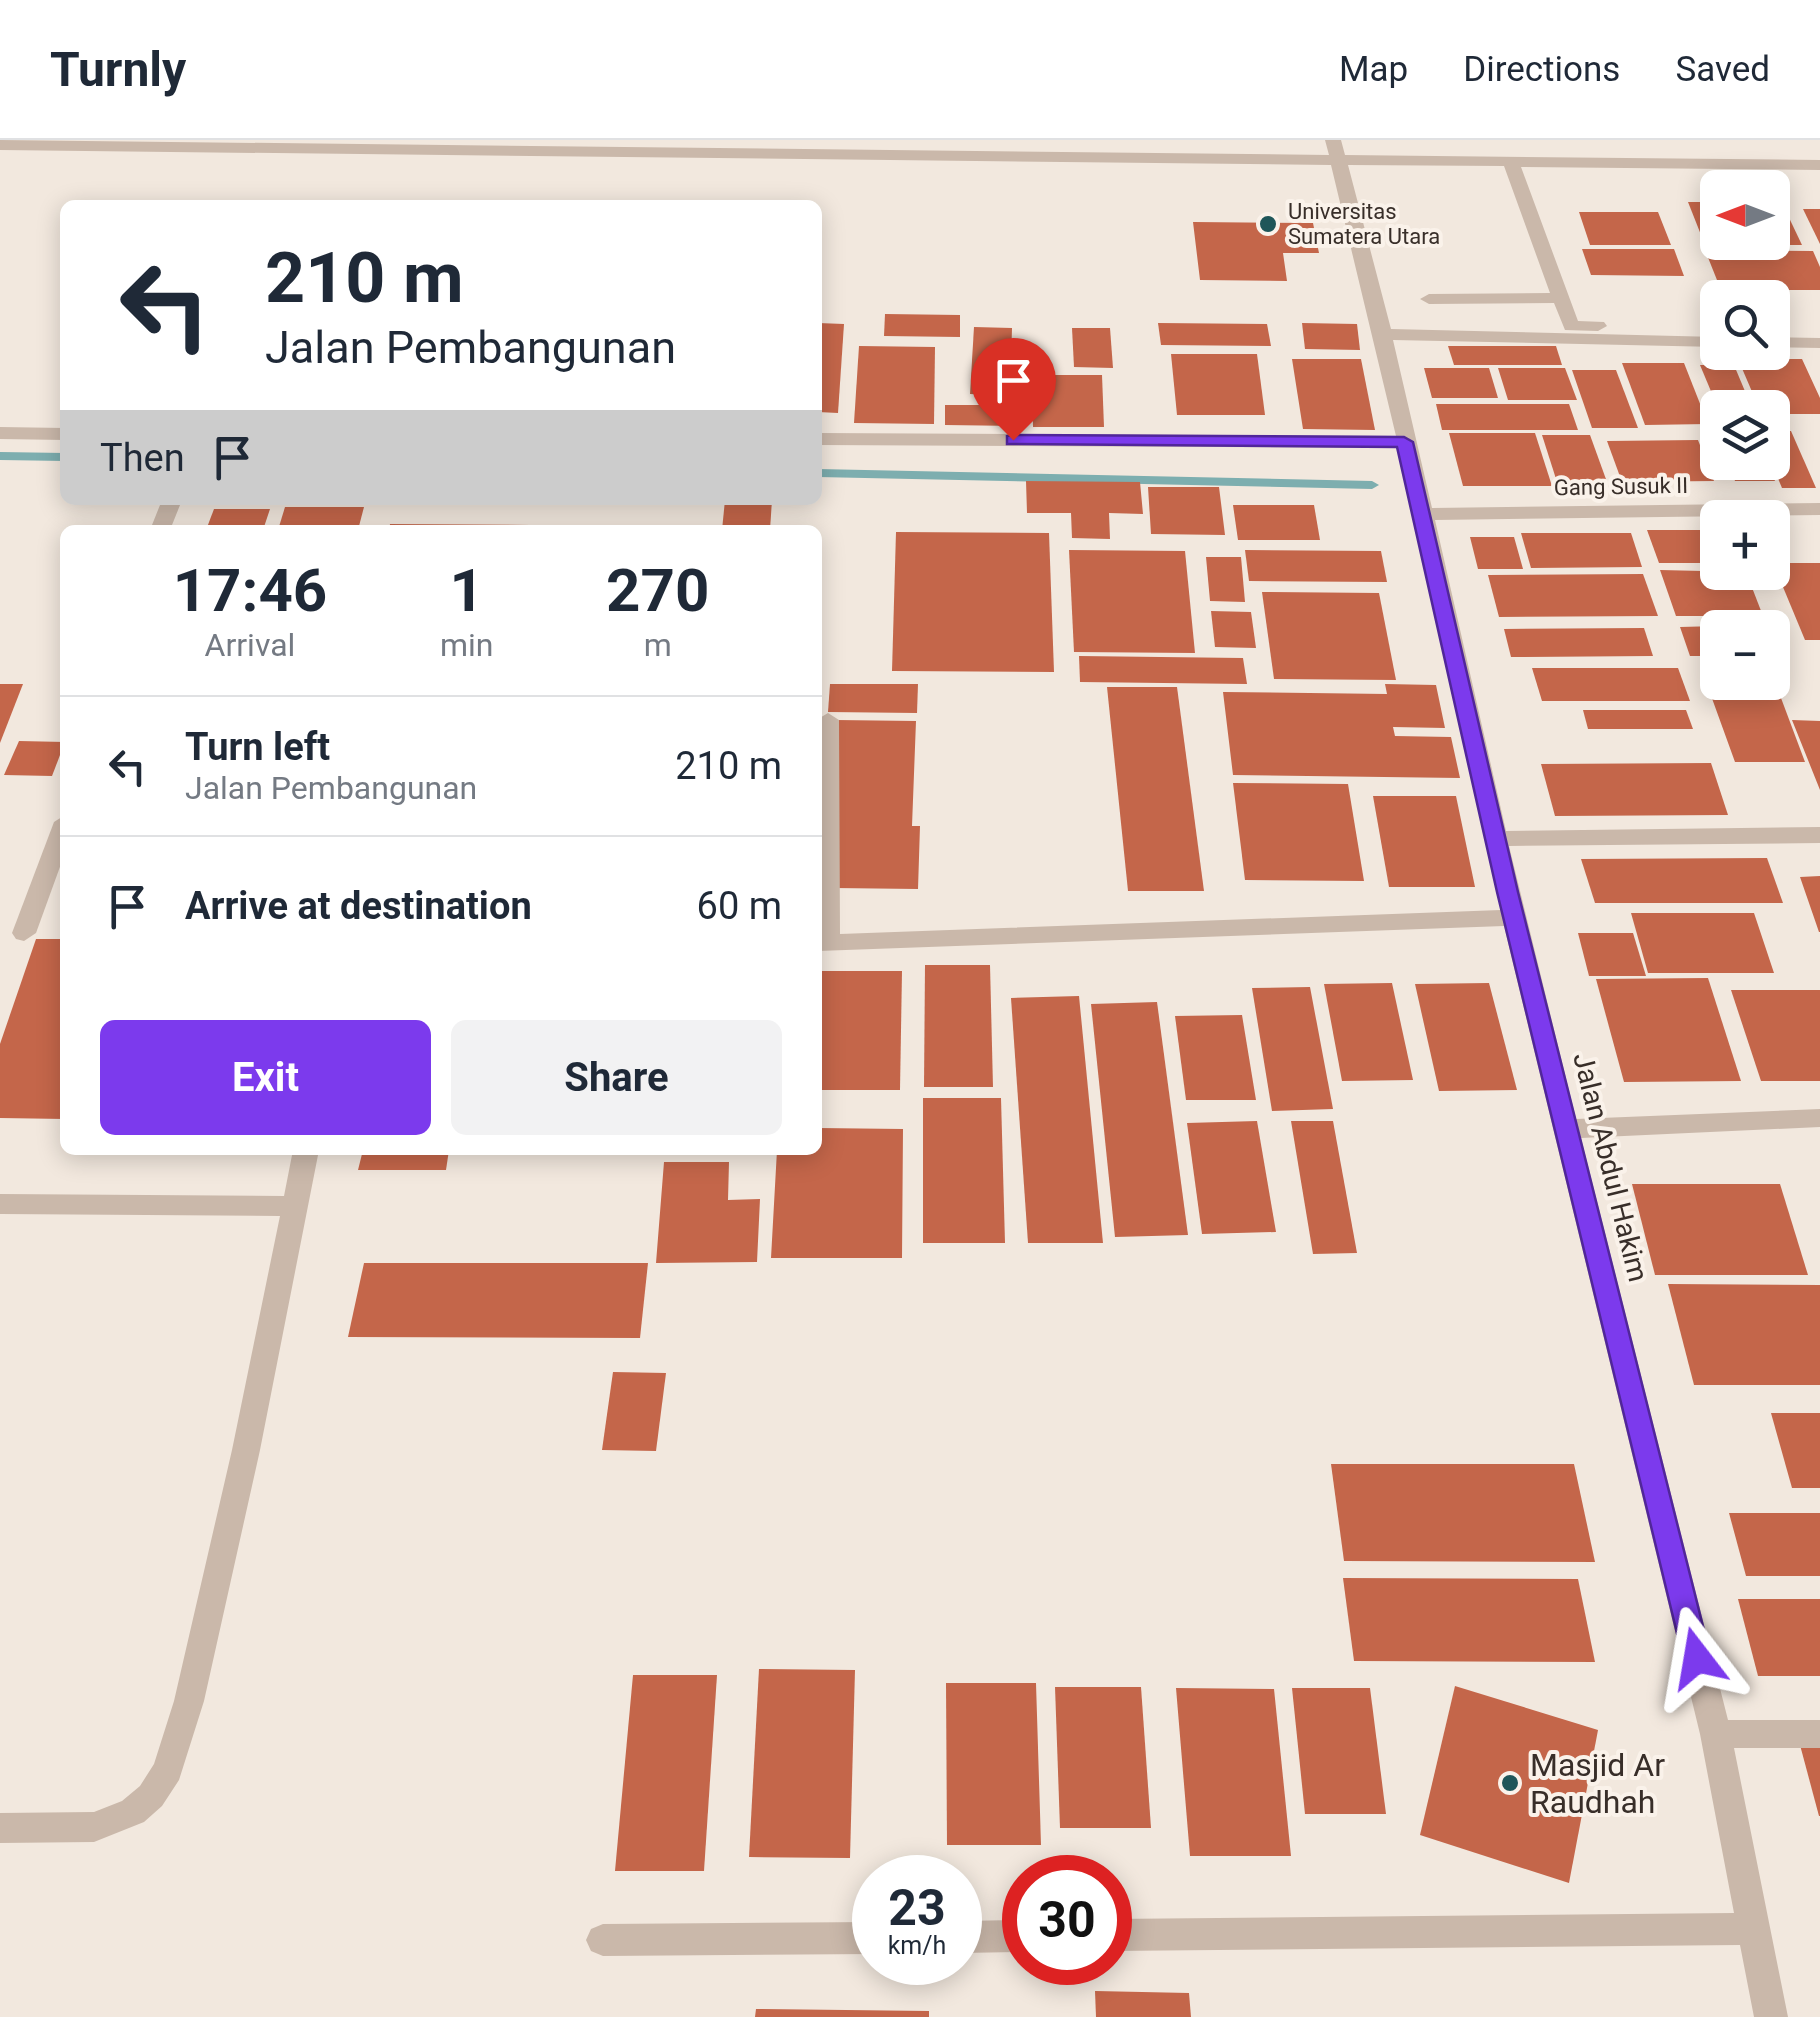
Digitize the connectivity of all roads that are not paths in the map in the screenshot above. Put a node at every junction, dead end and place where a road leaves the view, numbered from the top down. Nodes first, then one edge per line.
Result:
1 (1334, 140) edge
2 (1751, 140) edge
3 (267, 144) edge
4 (0, 145) edge
5 (1338, 161) junction
6 (1511, 162) junction
7 (1767, 165) junction
8 (1820, 166) edge
9 (1559, 298) junction
10 (1429, 300) dead end
11 (1700, 326) edge
12 (1790, 326) edge
13 (1820, 326) edge
14 (1383, 334) junction
15 (1700, 342) edge
16 (1790, 342) edge
17 (1820, 343) edge
18 (0, 433) edge
19 (60, 434) edge
20 (822, 439) edge
21 (1404, 442) junction
22 (1820, 508) edge
23 (1423, 514) junction
24 (828, 720) dead end
25 (1820, 834) edge
26 (60, 836) edge
27 (1495, 839) junction
28 (1514, 918) junction
29 (24, 933) dead end
30 (823, 943) edge
31 (1820, 1118) edge
32 (1569, 1129) junction
33 (305, 1155) edge
34 (0, 1204) edge
35 (293, 1206) junction
36 (1716, 1734) junction
37 (1820, 1734) edge
38 (0, 1828) edge
39 (1751, 1929) junction
40 (1132, 1935) edge
41 (852, 1938) edge
42 (603, 1940) dead end
43 (1771, 2017) edge

1 - 5 street, Jalan Abdul Hakim
2 - 7 street
3 - 4 street
3 - 5 street
5 - 6 street
5 - 14 street, Jalan Abdul Hakim
6 - 7 street
6 - 9 street
7 - 8 street
9 - 10 street
9 - 11 street
12 - 13 street
14 - 15 street
14 - 21 street, Jalan Abdul Hakim
16 - 17 street
18 - 19 street
20 - 21 street
21 - 23 street, Jalan Abdul Hakim
22 - 23 street, Gang Susuk II
23 - 27 street, Jalan Abdul Hakim
24 - 30 street
25 - 27 street
26 - 29 street
27 - 28 street, Jalan Abdul Hakim
28 - 30 street
28 - 32 street, Jalan Abdul Hakim
31 - 32 street
32 - 36 street, Jalan Abdul Hakim
33 - 35 street
34 - 35 street
35 - 38 street
36 - 37 street
36 - 39 street, Jalan Abdul Hakim
39 - 40 street
39 - 43 street, Jalan Abdul Hakim
41 - 42 street

